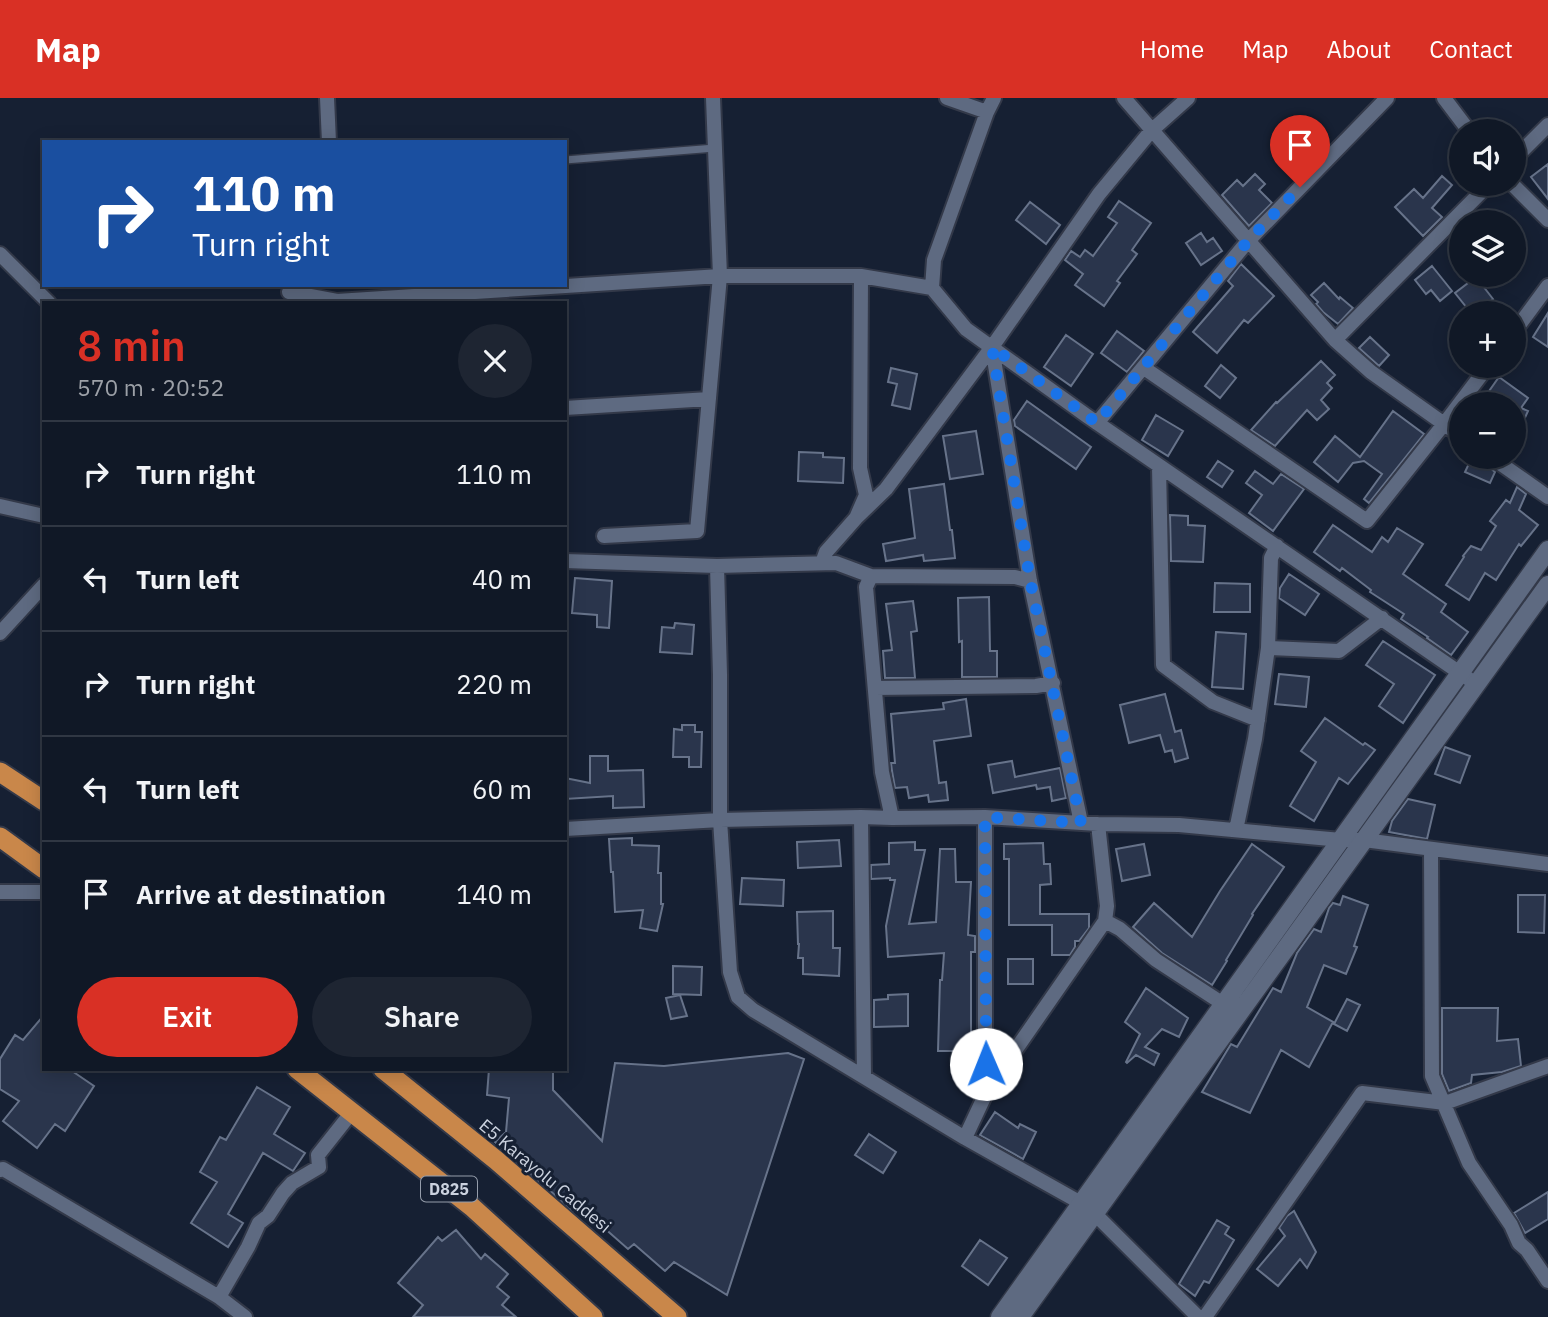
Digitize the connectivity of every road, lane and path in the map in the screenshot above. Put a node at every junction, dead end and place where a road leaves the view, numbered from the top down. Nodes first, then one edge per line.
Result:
1 (327, 98) edge
2 (713, 98) edge
3 (947, 98) edge
4 (994, 98) edge
5 (1124, 98) edge
6 (1188, 98) edge
7 (1387, 98) edge
8 (1444, 98) edge
9 (986, 112) junction
10 (1460, 119) edge
11 (1548, 125) edge
12 (1151, 131) junction
13 (329, 140) edge
14 (1526, 147) edge
15 (715, 148) junction
16 (567, 160) edge
17 (1477, 196) edge
18 (1524, 196) edge
19 (1548, 220) edge
20 (1248, 241) junction
21 (0, 254) edge
22 (720, 276) junction
23 (861, 276) junction
24 (567, 286) edge
25 (1548, 286) edge
26 (558, 287) edge
27 (932, 288) junction
28 (288, 293) edge
29 (47, 301) edge
30 (332, 301) edge
31 (352, 301) edge
32 (1526, 316) edge
33 (1335, 340) junction
34 (992, 347) junction
35 (1144, 368) junction
36 (1479, 378) edge
37 (709, 398) junction
38 (567, 408) edge
39 (1097, 423) junction
40 (1444, 424) junction
41 (1449, 428) edge
42 (1159, 466) junction
43 (1508, 469) edge
44 (1548, 497) edge
45 (0, 506) edge
46 (42, 516) edge
47 (856, 518) junction
48 (604, 536) dead end
49 (1277, 546) junction
50 (1548, 550) edge
51 (567, 561) edge
52 (822, 563) junction
53 (717, 566) junction
54 (871, 576) junction
55 (1030, 580) junction
56 (1548, 585) edge
57 (42, 587) edge
58 (1382, 618) junction
59 (0, 633) edge
60 (1268, 648) junction
61 (1460, 672) junction
62 (1053, 683) junction
63 (1476, 684) junction
64 (875, 688) junction
65 (1258, 720) junction
66 (0, 772) edge
67 (42, 800) edge
68 (861, 817) junction
69 (985, 817) junction
70 (892, 818) junction
71 (720, 820) junction
72 (1081, 823) junction
73 (1098, 824) junction
74 (567, 829) edge
75 (1236, 830) junction
76 (0, 837) edge
77 (1341, 840) junction
78 (1364, 840) junction
79 (1431, 849) junction
80 (1548, 864) edge
81 (42, 868) edge
82 (0, 891) edge
83 (42, 892) edge
84 (1105, 921) junction
85 (1230, 1008) junction
86 (1548, 1066) edge
87 (301, 1071) edge
88 (385, 1071) edge
89 (864, 1077) junction
90 (987, 1091) junction
91 (1445, 1103) junction
92 (352, 1112) junction
93 (965, 1138) junction
94 (0, 1170) edge
95 (1088, 1209) junction
96 (1548, 1281) edge
97 (219, 1297) junction
98 (246, 1317) edge
99 (593, 1317) edge
100 (677, 1317) edge
101 (1000, 1317) edge
102 (1020, 1317) edge
103 (1198, 1317) edge
104 (1205, 1317) edge

1 - 13 street
2 - 15 street
3 - 9 street
4 - 9 street
5 - 12 street
6 - 12 street
7 - 20 street
8 - 10 street
9 - 27 street
11 - 14 street
12 - 20 street
12 - 34 street
15 - 16 lane
15 - 22 street
17 - 33 street
18 - 19 street
20 - 33 street
20 - 35 street
21 - 29 street
22 - 23 street
22 - 24 street
22 - 37 street
23 - 27 street
23 - 47 street
25 - 32 street
26 - 31 street
27 - 34 street
28 - 30 street
33 - 40 street
34 - 39 street
34 - 47 street
34 - 55 street
35 - 39 street
35 - 40 street
36 - 40 street
37 - 38 street
37 - 48 street
39 - 42 street
40 - 41 street
42 - 49 street
42 - 65 street
43 - 44 street
45 - 46 street
47 - 52 street
49 - 58 street
49 - 60 street
50 - 61 street
51 - 53 street
52 - 53 street
52 - 54 street
53 - 71 street
54 - 55 street
54 - 64 street
55 - 62 street
56 - 63 street
57 - 59 street
58 - 60 street
58 - 61 street
60 - 65 street
61 - 63 street
61 - 77 street
62 - 64 street
62 - 72 street
63 - 78 street
64 - 70 street
65 - 75 street
66 - 67 highway
68 - 70 street
68 - 71 street
68 - 89 street
69 - 70 street
69 - 72 street
69 - 90 street
71 - 74 street
71 - 89 street
72 - 73 street
73 - 75 street
73 - 84 street
75 - 77 street
76 - 81 highway
77 - 78 street
77 - 85 street
78 - 79 street
78 - 85 street
79 - 80 street
79 - 91 street
82 - 83 street
84 - 85 street
84 - 90 street
85 - 95 street
86 - 91 street
87 - 92 highway, D825
88 - 100 highway, E5 Karayolu Caddesi / D825
89 - 93 street
90 - 93 street
91 - 96 street
91 - 104 street
92 - 97 street
92 - 99 highway, D825
93 - 95 street
94 - 97 street
95 - 101 street
95 - 102 street
95 - 103 street
97 - 98 street

